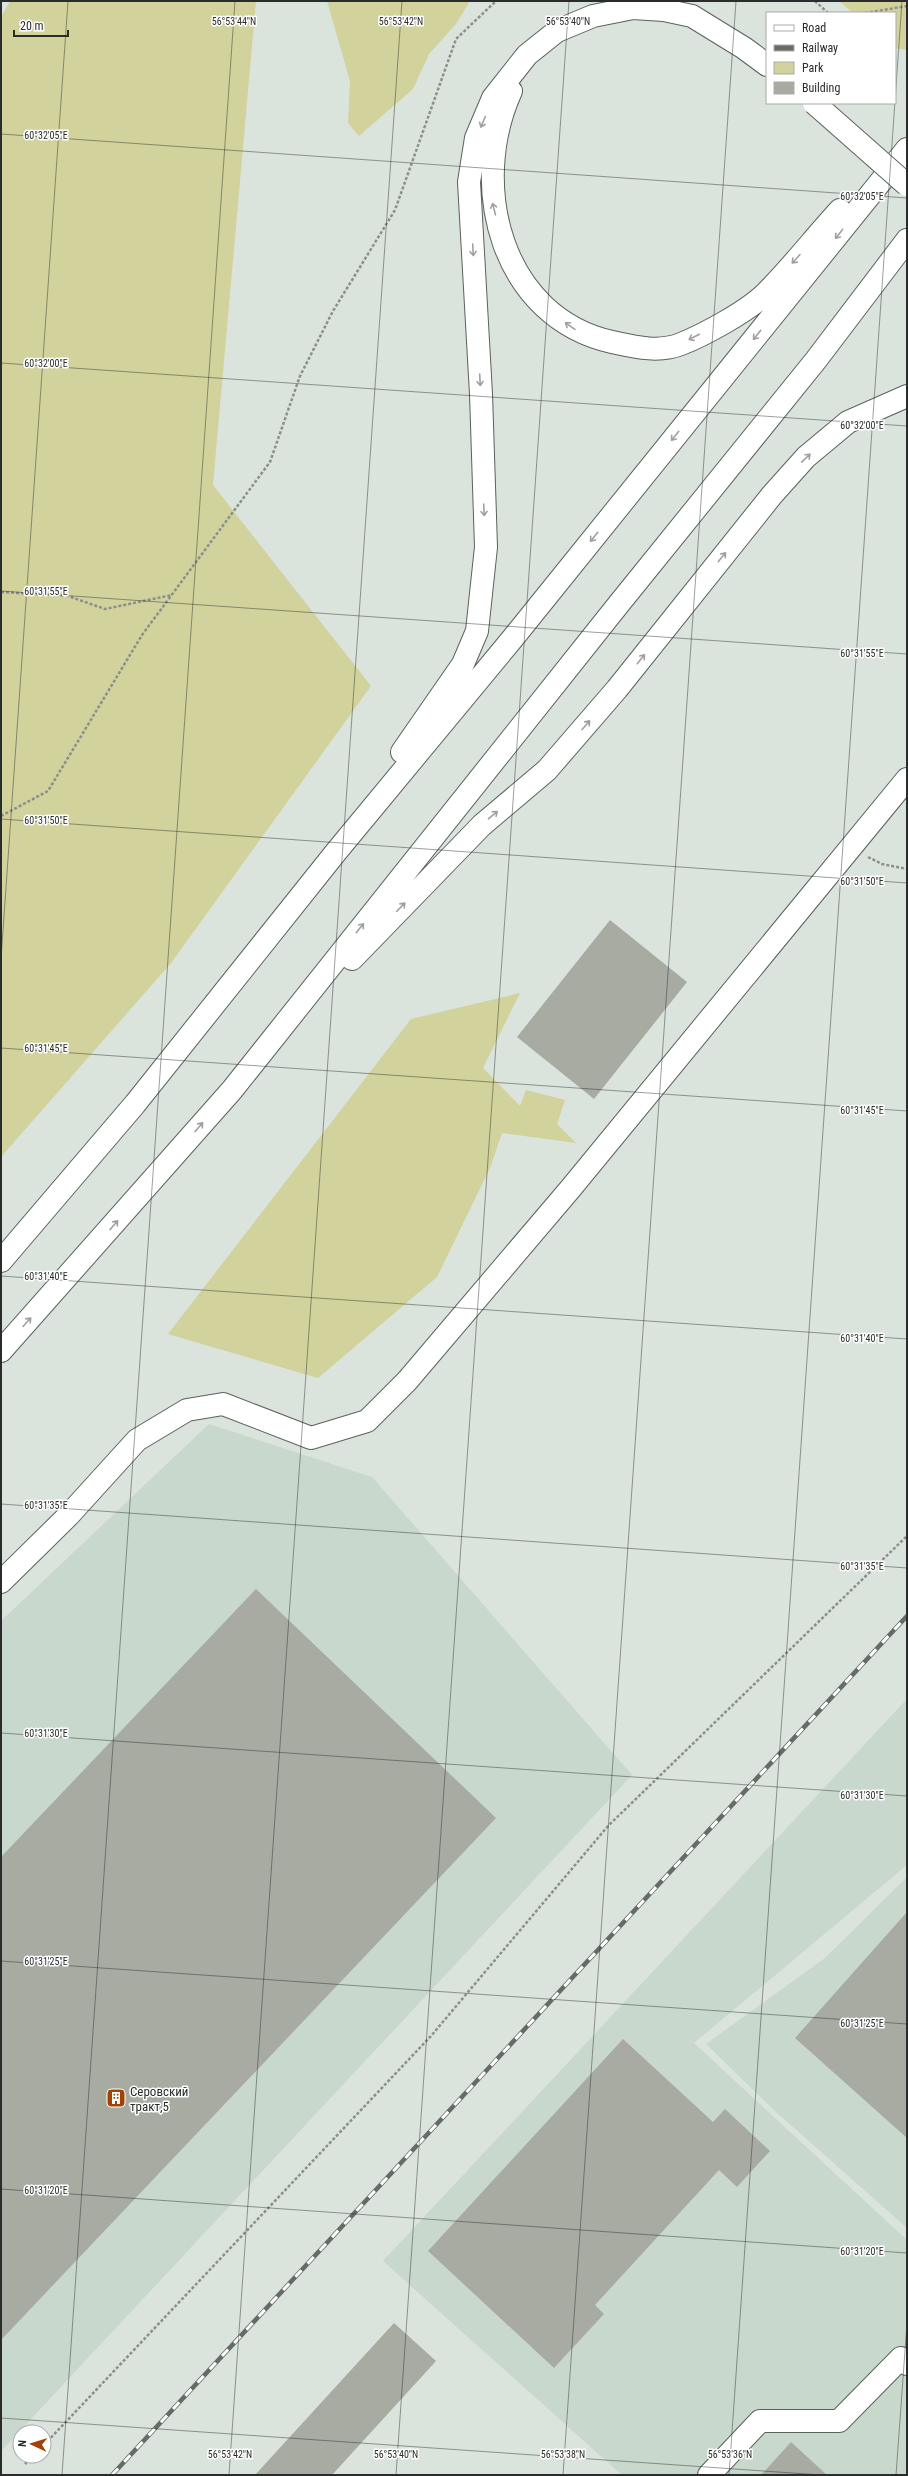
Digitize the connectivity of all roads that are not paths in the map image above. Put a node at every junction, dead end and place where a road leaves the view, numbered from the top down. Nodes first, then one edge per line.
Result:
1 (527, 55) junction
2 (766, 64) edge
3 (815, 104) edge
4 (907, 137) edge
5 (907, 149) edge
6 (907, 185) edge
7 (907, 240) edge
8 (907, 396) edge
9 (907, 779) edge
10 (336, 852) junction
11 (232, 1090) junction
12 (1, 1261) edge
13 (1, 1351) edge
14 (1, 1582) edge
15 (907, 2364) edge
16 (709, 2475) edge

1 - 2 main road
4 -> 1 main road
1 -> 10 main road
3 - 6 main road, bridge
5 -> 10 main road
11 -> 7 main road
11 -> 8 main road
9 - 14 main road
10 - 12 main road
13 -> 11 main road
15 - 16 main road

